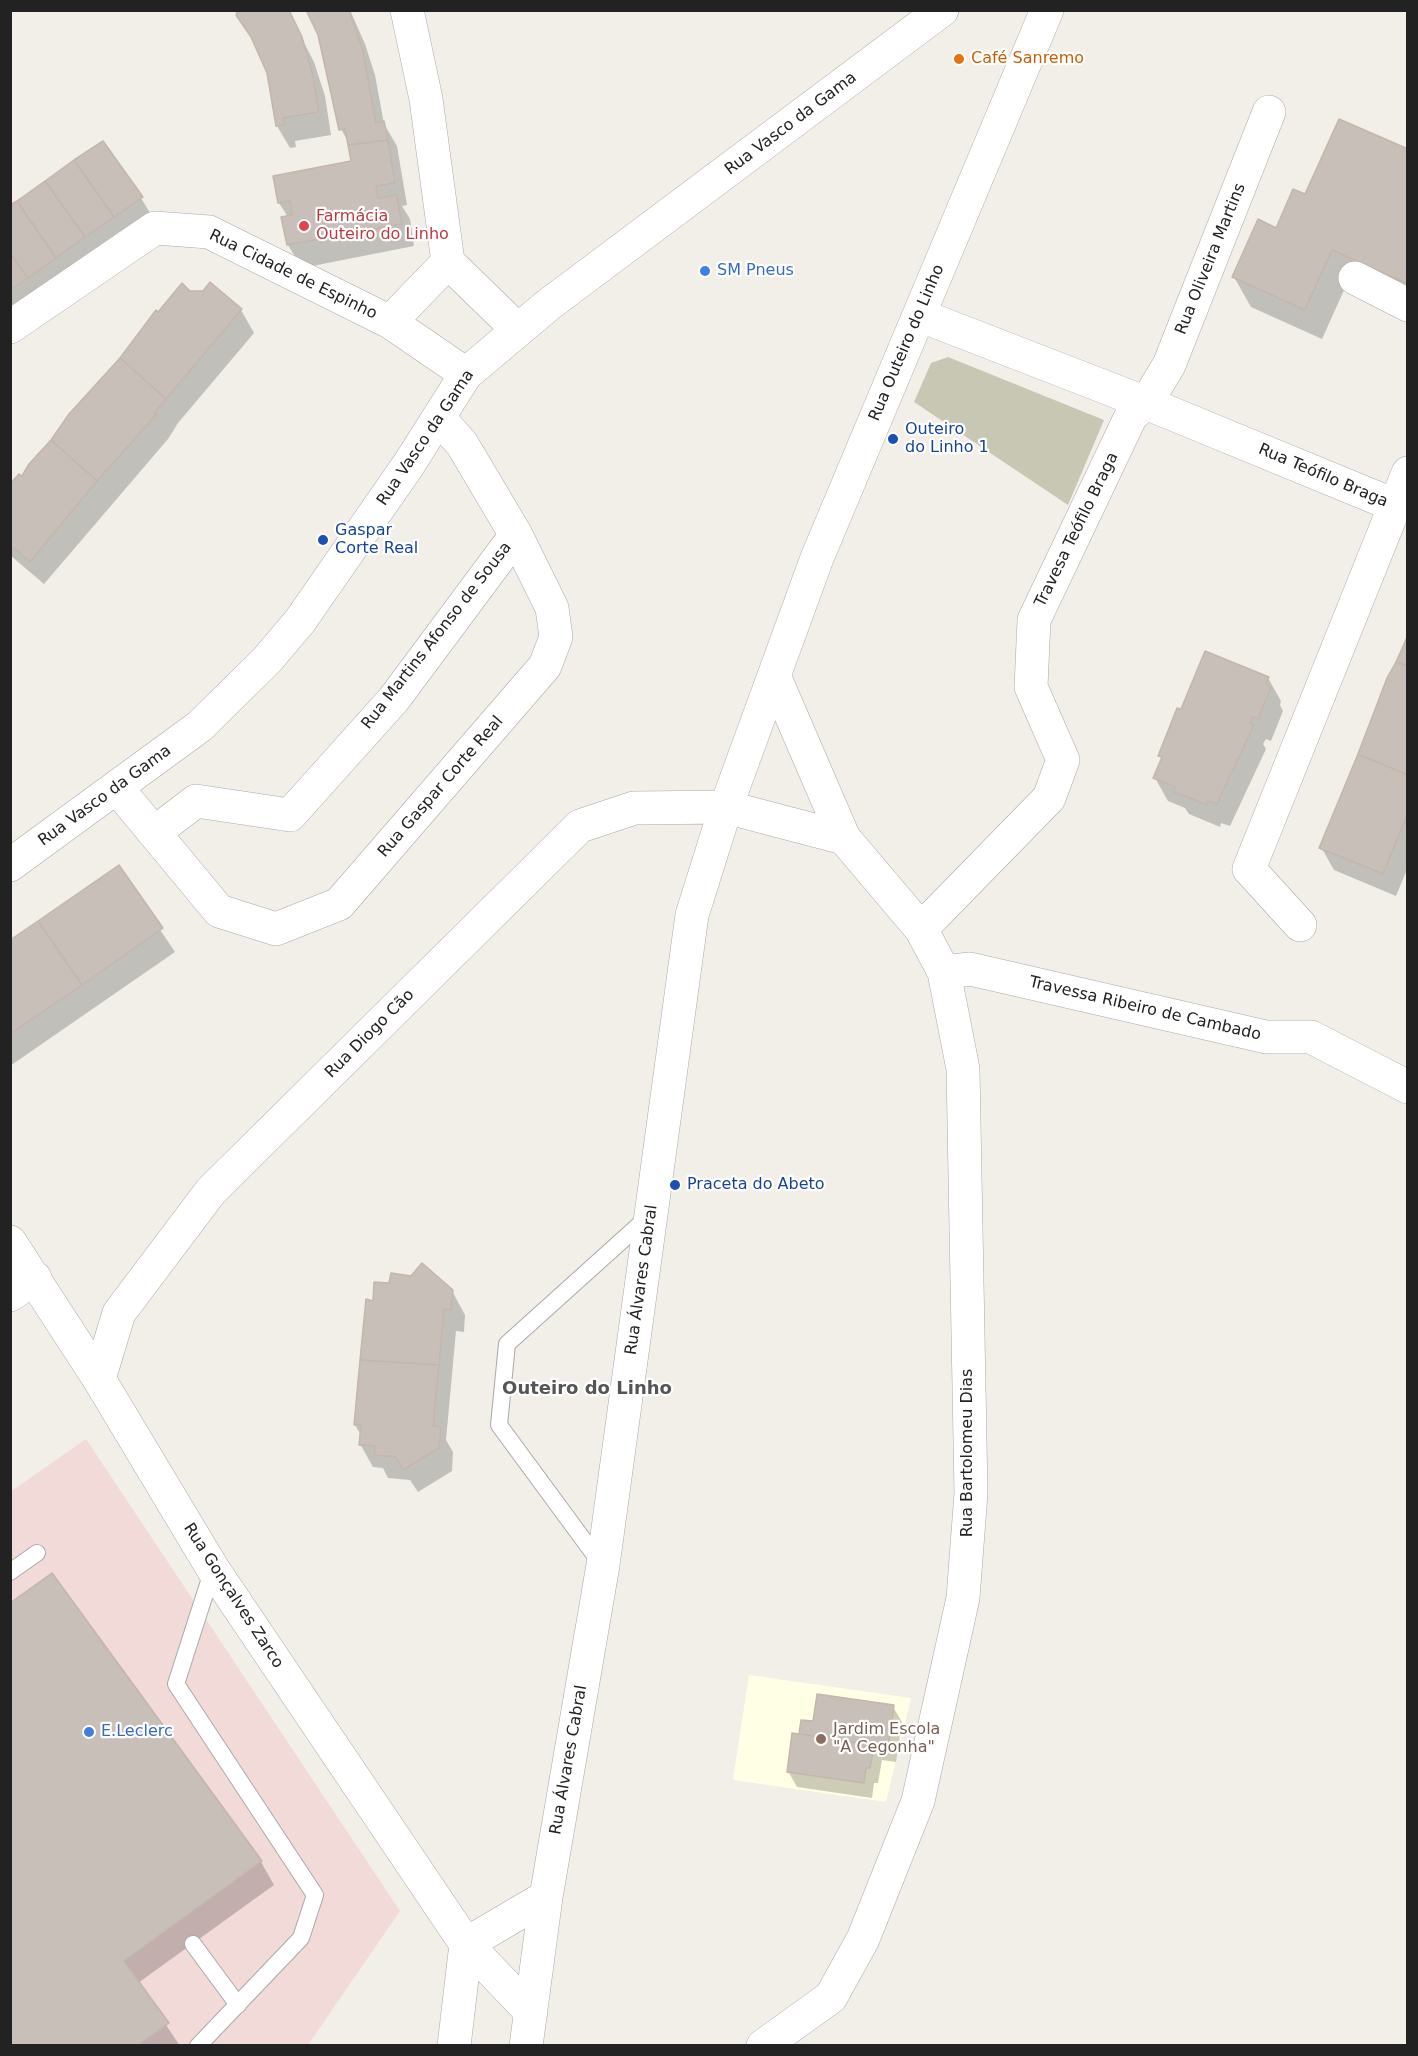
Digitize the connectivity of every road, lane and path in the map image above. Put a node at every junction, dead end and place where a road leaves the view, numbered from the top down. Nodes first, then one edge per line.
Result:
1 (407, 10) edge
2 (942, 10) edge
3 (1047, 10) edge
4 (1269, 112) dead end
5 (448, 262) junction
6 (1355, 278) dead end
7 (1407, 305) edge
8 (919, 315) junction
9 (390, 322) junction
10 (10, 327) edge
11 (518, 329) junction
12 (466, 374) junction
13 (1146, 403) junction
14 (439, 418) junction
15 (1407, 473) edge
16 (1394, 505) junction
17 (516, 535) junction
18 (775, 678) junction
19 (117, 788) junction
20 (726, 807) junction
21 (154, 833) junction
22 (844, 838) junction
23 (10, 865) edge
24 (1300, 925) dead end
25 (921, 929) junction
26 (944, 972) junction
27 (1407, 1087) edge
28 (651, 1214) junction
29 (10, 1242) edge
30 (23, 1286) edge
31 (99, 1379) junction
32 (37, 1553) dead end
33 (603, 1565) junction
34 (213, 1569) junction
35 (10, 1572) edge
36 (546, 1897) junction
37 (193, 1944) dead end
38 (466, 1944) junction
39 (238, 2005) junction
40 (531, 2012) junction
41 (198, 2046) edge
42 (454, 2046) edge
43 (526, 2046) edge
44 (763, 2046) edge

1 - 5 street
2 - 11 street, Rua Vasco da Gama
3 - 8 street, Rua Outeiro do Linho
4 - 13 street, Rua Oliveira Martins
5 - 9 street
5 - 11 street
6 - 7 street
8 - 13 street, Rua Teófilo Braga
8 - 18 street, Rua Outeiro do Linho
9 - 10 street, Rua Cidade de Espinho
9 - 12 street, Rua Cidade de Espinho
11 - 12 street, Rua Vasco da Gama
12 - 14 street, Rua Vasco da Gama
13 - 16 street, Rua Teófilo Braga
13 - 25 street, Travesa Teófilo Braga
14 - 17 street, Rua Gaspar Corte Real
14 - 19 street, Rua Vasco da Gama
15 - 16 street
16 - 24 street, Rua Teófilo Braga
17 - 21 street, Rua Martins Afonso de Sousa
17 - 21 street, Rua Gaspar Corte Real
18 - 20 street, Rua Outeiro do Linho
18 - 22 street, Rua Bartolomeu Dias
19 - 21 street, Rua Gaspar Corte Real
19 - 23 street, Rua Vasco da Gama
20 - 22 street, Rua Diogo Cão
20 - 28 street, Rua Álvares Cabral
20 - 31 street, Rua Diogo Cão
22 - 25 street, Rua Bartolomeu Dias
25 - 26 street, Rua Bartolomeu Dias
26 - 27 street, Travessa Ribeiro de Cambado
26 - 44 street, Rua Bartolomeu Dias
28 - 33 street, Rua Álvares Cabral
28 - 33 lane
29 - 30 street, Rua Gonçalves Zarco
30 - 31 street, Rua Gonçalves Zarco
31 - 34 street, Rua Gonçalves Zarco
32 - 35 lane
33 - 36 street, Rua Álvares Cabral
34 - 38 street, Rua Gonçalves Zarco
34 - 39 lane
36 - 38 street
36 - 40 street, Rua Álvares Cabral
37 - 39 lane
38 - 40 street
38 - 42 street
39 - 41 lane
40 - 43 street, Rua Álvares Cabral

